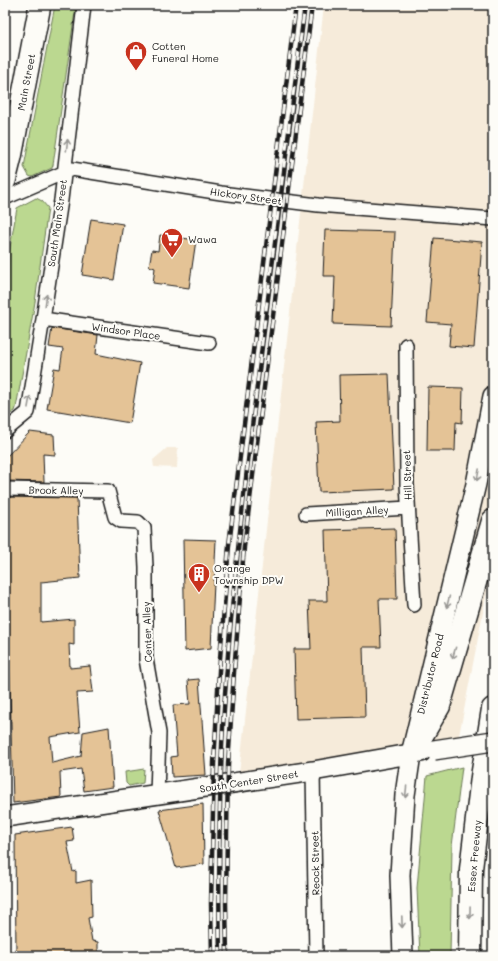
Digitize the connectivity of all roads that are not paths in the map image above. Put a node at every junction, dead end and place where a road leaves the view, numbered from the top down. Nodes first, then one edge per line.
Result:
1 (40, 5) edge
2 (84, 5) edge
3 (64, 172) junction
4 (5, 182) edge
5 (5, 198) edge
6 (493, 219) edge
7 (43, 319) junction
8 (209, 343) dead end
9 (406, 345) dead end
10 (493, 396) edge
11 (5, 431) edge
12 (5, 489) edge
13 (108, 491) joint
14 (408, 508) junction
15 (306, 514) dead end
16 (493, 521) edge
17 (414, 605) dead end
18 (493, 709) edge
19 (493, 741) edge
20 (411, 754) junction
21 (313, 771) junction
22 (157, 795) junction
23 (5, 817) edge
24 (316, 956) edge
25 (403, 956) edge
26 (470, 956) edge

1 - 4 main road, Main Street
3 -> 2 street, South Main Street
3 - 5 street, Hickory Street
3 - 6 street, Hickory Street
7 -> 3 street, South Main Street
7 - 8 street, Windsor Place
11 -> 7 street, South Main Street
9 - 14 street, Hill Street
10 -> 20 main road, Distributor Road
12 - 13 street, Brook Alley
13 - 22 street, Center Alley
14 - 15 street, Milligan Alley
14 - 17 street, Hill Street
16 -> 20 highway
18 -> 26 highway, Essex Freeway
19 - 20 main road, South Center Street, bridge
20 - 21 main road, South Center Street
20 -> 25 main road, Distributor Road
21 - 22 main road, South Center Street
21 - 24 street, Reock Street
22 - 23 main road, South Center Street

